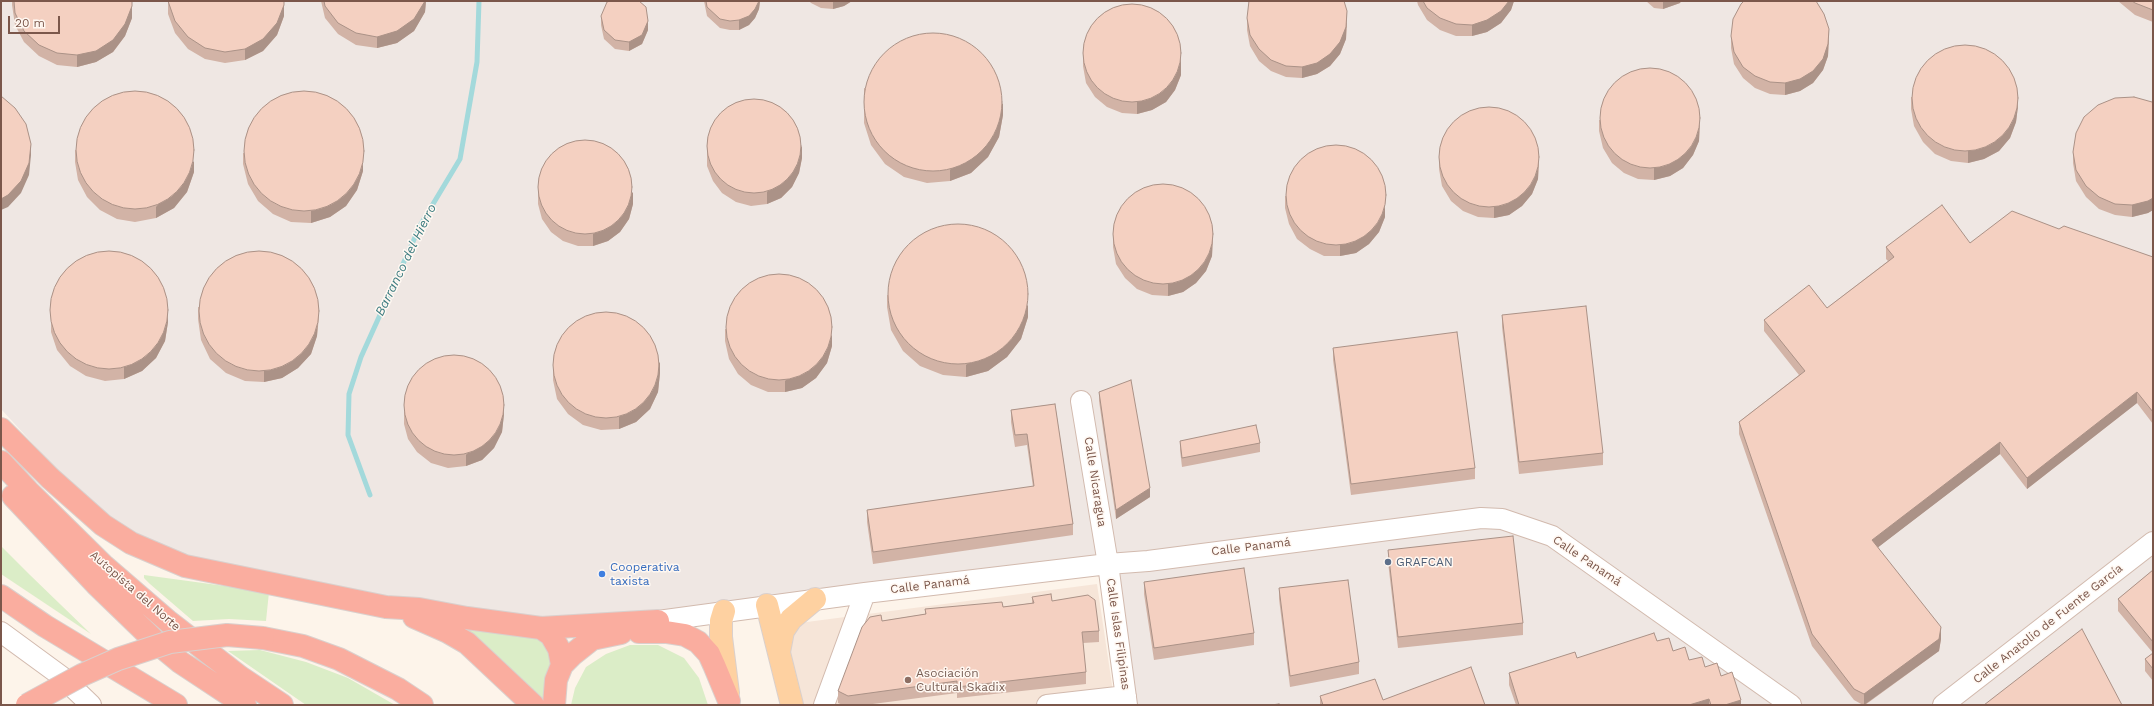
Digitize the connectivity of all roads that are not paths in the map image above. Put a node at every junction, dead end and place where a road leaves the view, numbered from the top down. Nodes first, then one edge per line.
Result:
1 (1081, 401) dead end
2 (1, 429) edge
3 (1, 462) edge
4 (1, 484) edge
5 (2153, 542) edge
6 (1108, 564) junction
7 (865, 593) junction
8 (1, 596) edge
9 (815, 599) junction
10 (767, 605) junction
11 (386, 607) junction
12 (724, 611) junction
13 (658, 621) junction
14 (541, 628) junction
15 (1, 632) edge
16 (624, 632) junction
17 (779, 652) junction
18 (562, 665) junction
19 (1126, 700) edge
20 (729, 703) edge
21 (1784, 703) edge
22 (27, 705) edge
23 (91, 705) edge
24 (176, 705) edge
25 (245, 705) edge
26 (282, 705) edge
27 (422, 705) edge
28 (533, 705) edge
29 (554, 705) edge
30 (792, 705) edge
31 (824, 705) edge
32 (1047, 705) edge
33 (1943, 705) edge

1 - 6 street, Calle Nicaragua
2 - 11 highway
3 - 26 highway, Autopista del Norte
4 - 25 highway
5 - 33 street, Calle Anatolio de Fuente García
6 - 7 street, Calle Panamá
6 - 19 street, Calle Islas Filipinas
6 - 21 street, Calle Panamá
7 - 9 street, Calle Panamá
7 - 31 street
8 - 24 highway
9 - 10 street, Calle Panamá
9 - 17 main road
10 - 12 street, Calle Panamá
10 - 17 main road
11 - 14 highway
11 - 28 highway
12 - 13 street, Calle Panamá
12 - 20 main road
13 - 14 highway
13 - 16 highway
14 - 18 highway
15 - 23 street
16 - 18 highway
16 - 20 highway
17 - 30 main road
18 - 29 highway
19 - 32 street
22 - 27 highway, bridge

